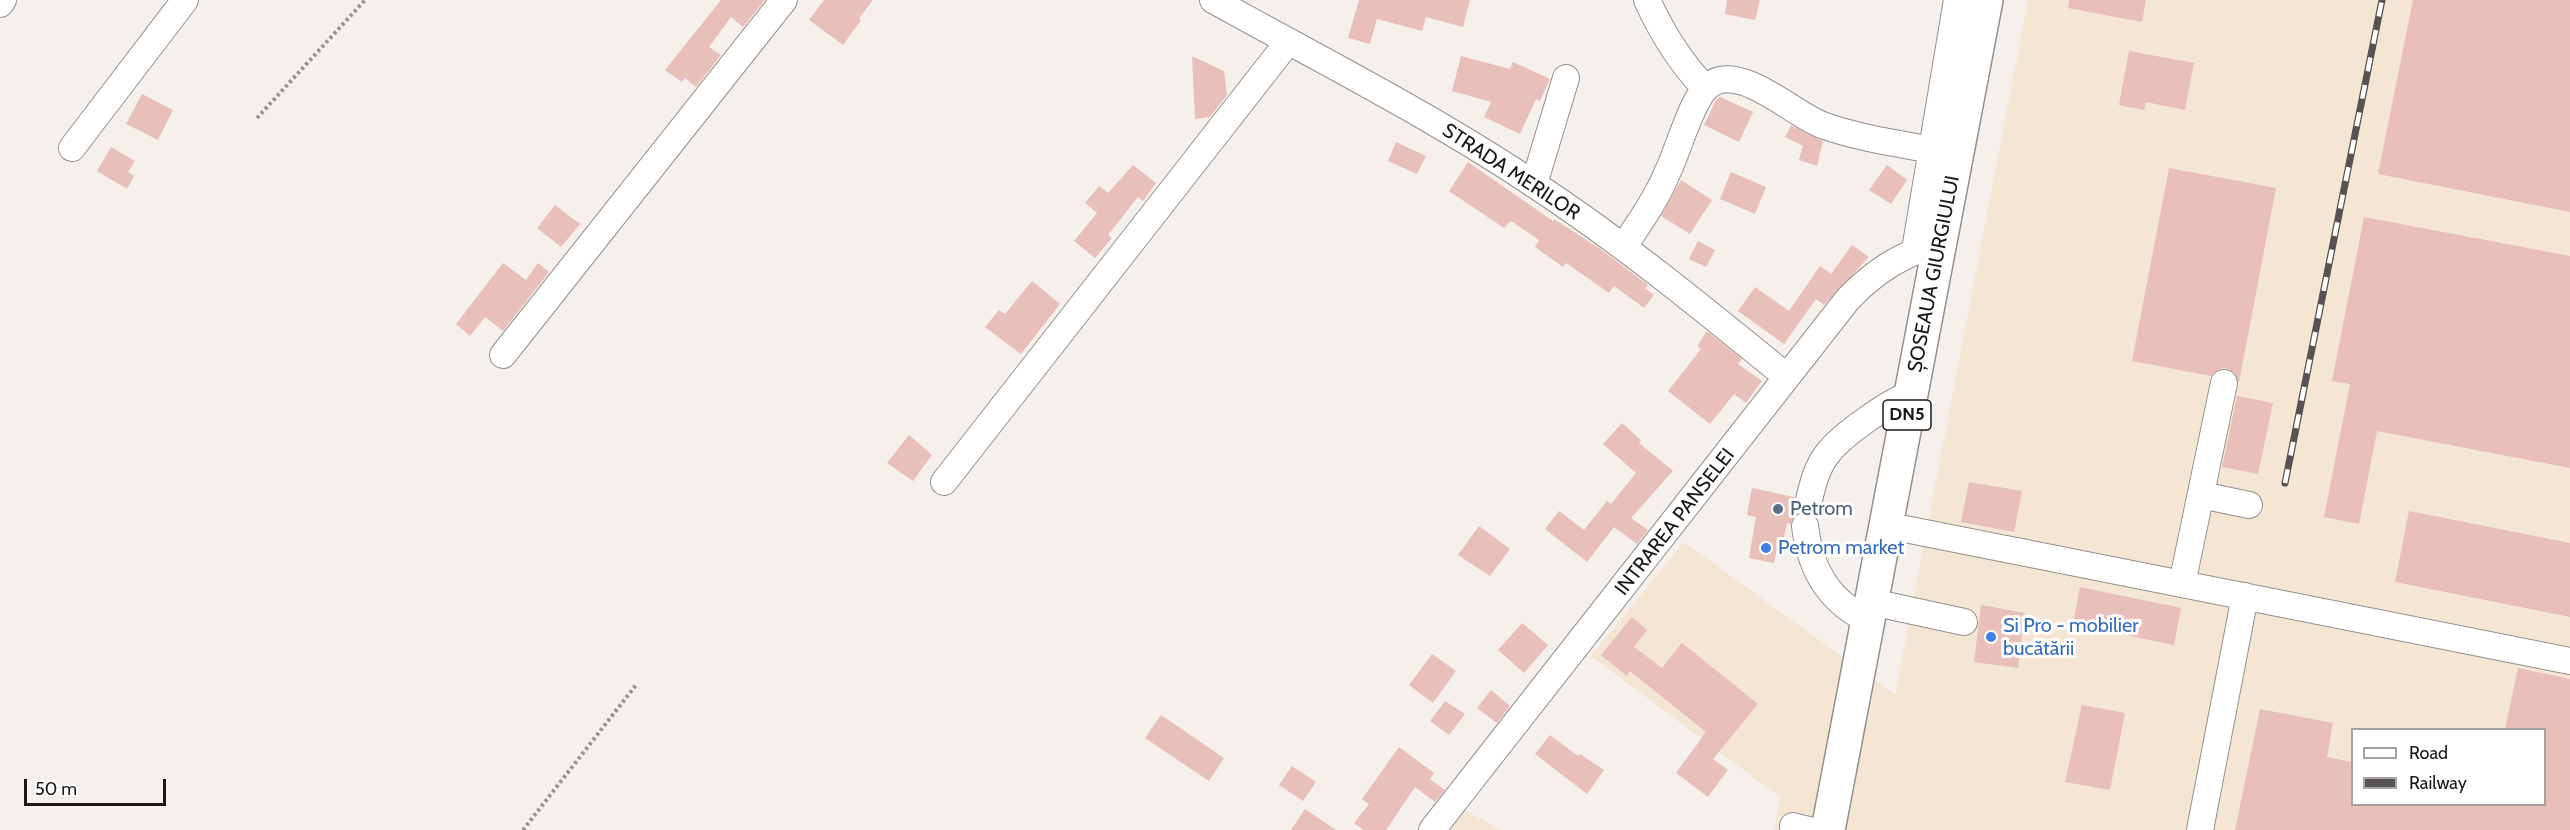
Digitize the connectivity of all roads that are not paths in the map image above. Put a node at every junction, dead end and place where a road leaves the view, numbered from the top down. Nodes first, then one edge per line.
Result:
1 (3, 0) edge
2 (185, 0) edge
3 (784, 0) edge
4 (1213, 0) edge
5 (1647, 0) edge
6 (1957, 0) edge
7 (1986, 0) edge
8 (2006, 0) edge
9 (0, 4) edge
10 (1287, 42) junction
11 (1566, 78) dead end
12 (1705, 88) junction
13 (72, 148) dead end
14 (1932, 150) junction
15 (1534, 184) junction
16 (1624, 246) junction
17 (1928, 247) junction
18 (503, 355) dead end
19 (1787, 377) junction
20 (2224, 383) dead end
21 (1911, 394) junction
22 (944, 482) dead end
23 (2201, 495) junction
24 (1809, 500) dead end
25 (2249, 505) dead end
26 (1805, 526) dead end
27 (1905, 529) junction
28 (2182, 584) junction
29 (2245, 596) junction
30 (1879, 613) junction
31 (1964, 622) dead end
32 (2570, 661) edge
33 (1432, 830) edge
34 (1828, 830) edge
35 (1848, 830) edge
36 (2200, 830) edge

1 - 9 street
2 - 13 street
3 - 18 street
4 - 10 street, STRADA MERILOR
5 - 12 street
6 - 14 street
7 - 17 highway, ȘOSEAUA GIURGIULUI / DN5
8 - 27 highway, ȘOSEAUA GIURGIULUI / DN5
10 - 15 street, STRADA MERILOR
10 - 22 street
11 - 15 street
12 - 14 street
12 - 16 street
14 - 17 street
15 - 16 street, STRADA MERILOR
16 - 19 street, STRADA MERILOR
17 - 19 street, INTRAREA PANSELEI
17 - 21 highway, ȘOSEAUA GIURGIULUI / DN5
19 - 33 street, INTRAREA PANSELEI
20 - 23 street
21 - 24 street
21 - 30 highway, ȘOSEAUA GIURGIULUI / DN5
23 - 25 street
23 - 28 street
26 - 30 street
27 - 28 street
27 - 30 highway, ȘOSEAUA GIURGIULUI / DN5
28 - 29 street
29 - 32 street
29 - 36 street
30 - 31 street
30 - 34 highway, ȘOSEAUA GIURGIULUI / DN5
30 - 35 highway, ȘOSEAUA GIURGIULUI / DN5

